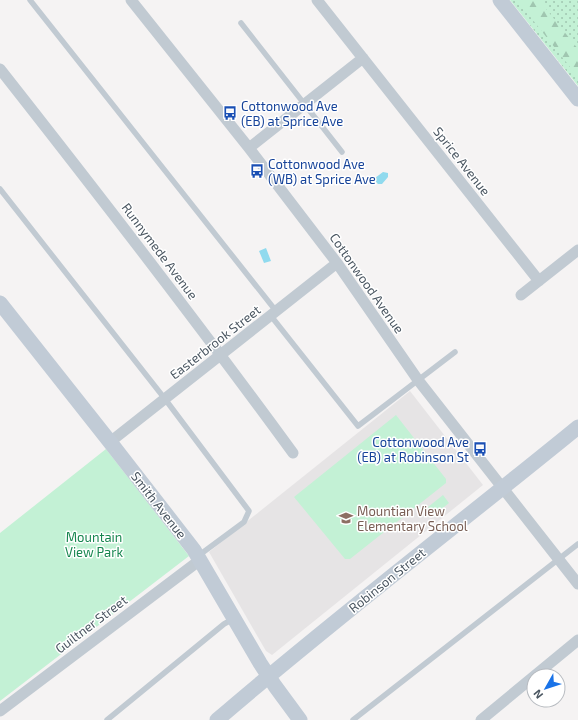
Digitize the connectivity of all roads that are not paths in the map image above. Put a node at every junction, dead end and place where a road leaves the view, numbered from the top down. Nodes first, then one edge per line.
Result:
1 (30, 0) edge
2 (131, 0) edge
3 (317, 0) edge
4 (500, 0) edge
5 (241, 23) dead end
6 (363, 58) junction
7 (0, 69) edge
8 (578, 99) edge
9 (305, 104) junction
10 (248, 148) junction
11 (342, 152) dead end
12 (0, 189) edge
13 (578, 250) edge
14 (337, 263) junction
15 (539, 281) junction
16 (521, 295) dead end
17 (0, 303) edge
18 (274, 314) junction
19 (455, 352) dead end
20 (221, 355) junction
21 (418, 380) junction
22 (164, 399) junction
23 (578, 428) edge
24 (110, 442) junction
25 (294, 453) dead end
26 (502, 489) junction
27 (578, 544) edge
28 (198, 558) junction
29 (558, 560) junction
30 (578, 584) edge
31 (234, 618) junction
32 (578, 640) edge
33 (268, 676) junction
34 (0, 711) edge
35 (107, 720) edge
36 (217, 720) edge
37 (300, 720) edge
38 (353, 720) edge
39 (481, 720) edge

1 - 18 lane
2 - 10 street, Cottonwood Avenue
3 - 6 street, Sprice Avenue
4 - 8 street
5 - 9 lane
6 - 9 street
6 - 15 street, Sprice Avenue
7 - 20 street, Runnymede Avenue
9 - 10 street
9 - 11 lane
10 - 14 street, Cottonwood Avenue
12 - 22 lane
13 - 15 street
14 - 18 street, Easterbrook Street
14 - 21 street, Cottonwood Avenue
15 - 16 street
17 - 24 street, Smith Avenue
18 - 20 street, Easterbrook Street
18 - 21 lane
19 - 21 lane
20 - 22 street, Easterbrook Street
20 - 25 street, Runnymede Avenue
21 - 26 street, Cottonwood Avenue
22 - 24 street, Easterbrook Street
22 - 28 lane
23 - 26 street, Robinson Street
24 - 28 street, Smith Avenue
26 - 29 street, Cottonwood Avenue
26 - 33 street, Robinson Street
27 - 29 lane
28 - 31 street, Smith Avenue
28 - 34 street, Guiltner Street
29 - 30 street, Cottonwood Avenue
29 - 38 lane
31 - 33 street, Smith Avenue
31 - 35 lane
32 - 39 street
33 - 36 street, Robinson Street
33 - 37 street, Smith Avenue

